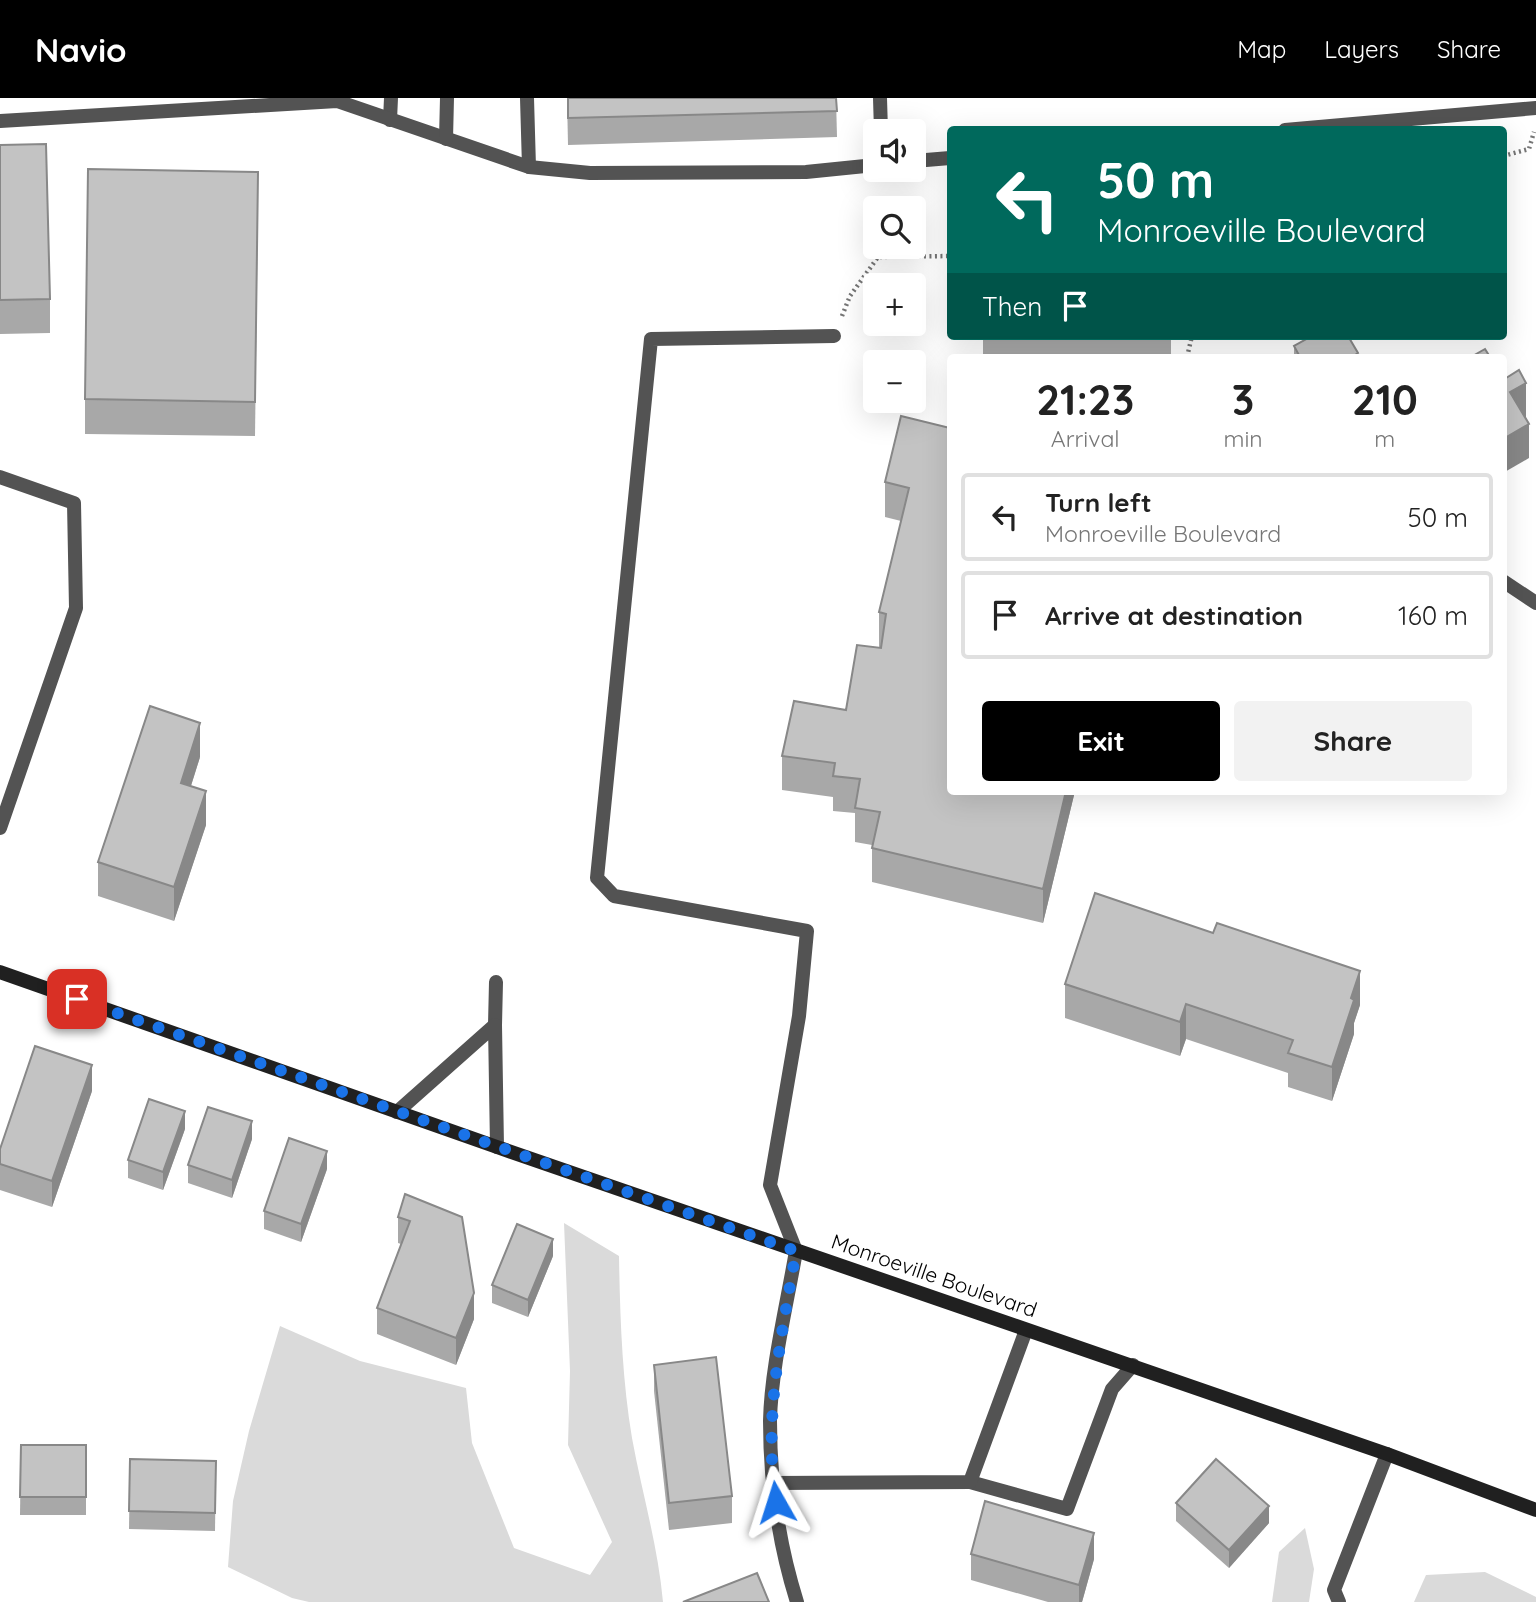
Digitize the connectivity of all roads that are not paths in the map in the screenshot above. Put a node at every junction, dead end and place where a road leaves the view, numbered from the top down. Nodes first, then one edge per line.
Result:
1 (391, 98) edge
2 (447, 98) edge
3 (527, 98) edge
4 (880, 98) edge
5 (1536, 108) edge
6 (881, 119) edge
7 (390, 120) junction
8 (0, 121) edge
9 (1331, 126) edge
10 (446, 139) junction
11 (947, 158) edge
12 (926, 160) edge
13 (863, 165) edge
14 (529, 167) junction
15 (834, 336) road end
16 (0, 477) edge
17 (1507, 584) edge
18 (1536, 603) edge
19 (0, 828) edge
20 (0, 972) edge
21 (496, 982) dead end
22 (495, 1025) junction
23 (397, 1112) junction
24 (497, 1147) junction
25 (796, 1251) junction
26 (1026, 1330) junction
27 (1133, 1365) junction
28 (1387, 1454) junction
29 (970, 1482) junction
30 (773, 1483) junction
31 (1536, 1510) edge
32 (797, 1602) edge
33 (1339, 1602) edge

1 - 7 street
2 - 10 street
3 - 14 street
4 - 6 street
5 - 9 street
7 - 8 street
7 - 10 street
10 - 14 street
11 - 12 street
13 - 14 street
15 - 25 street
16 - 19 street
17 - 18 street
20 - 23 main road, Monroeville Boulevard
21 - 22 street
22 - 23 street
22 - 24 street
23 - 24 main road, Monroeville Boulevard
24 - 25 main road, Monroeville Boulevard
25 - 26 main road, Monroeville Boulevard
25 - 30 street
26 - 27 main road, Monroeville Boulevard
26 - 29 street
27 - 28 main road, Monroeville Boulevard
27 - 29 street
28 - 31 main road, Monroeville Boulevard
28 - 33 street
29 - 30 street
30 - 32 street

